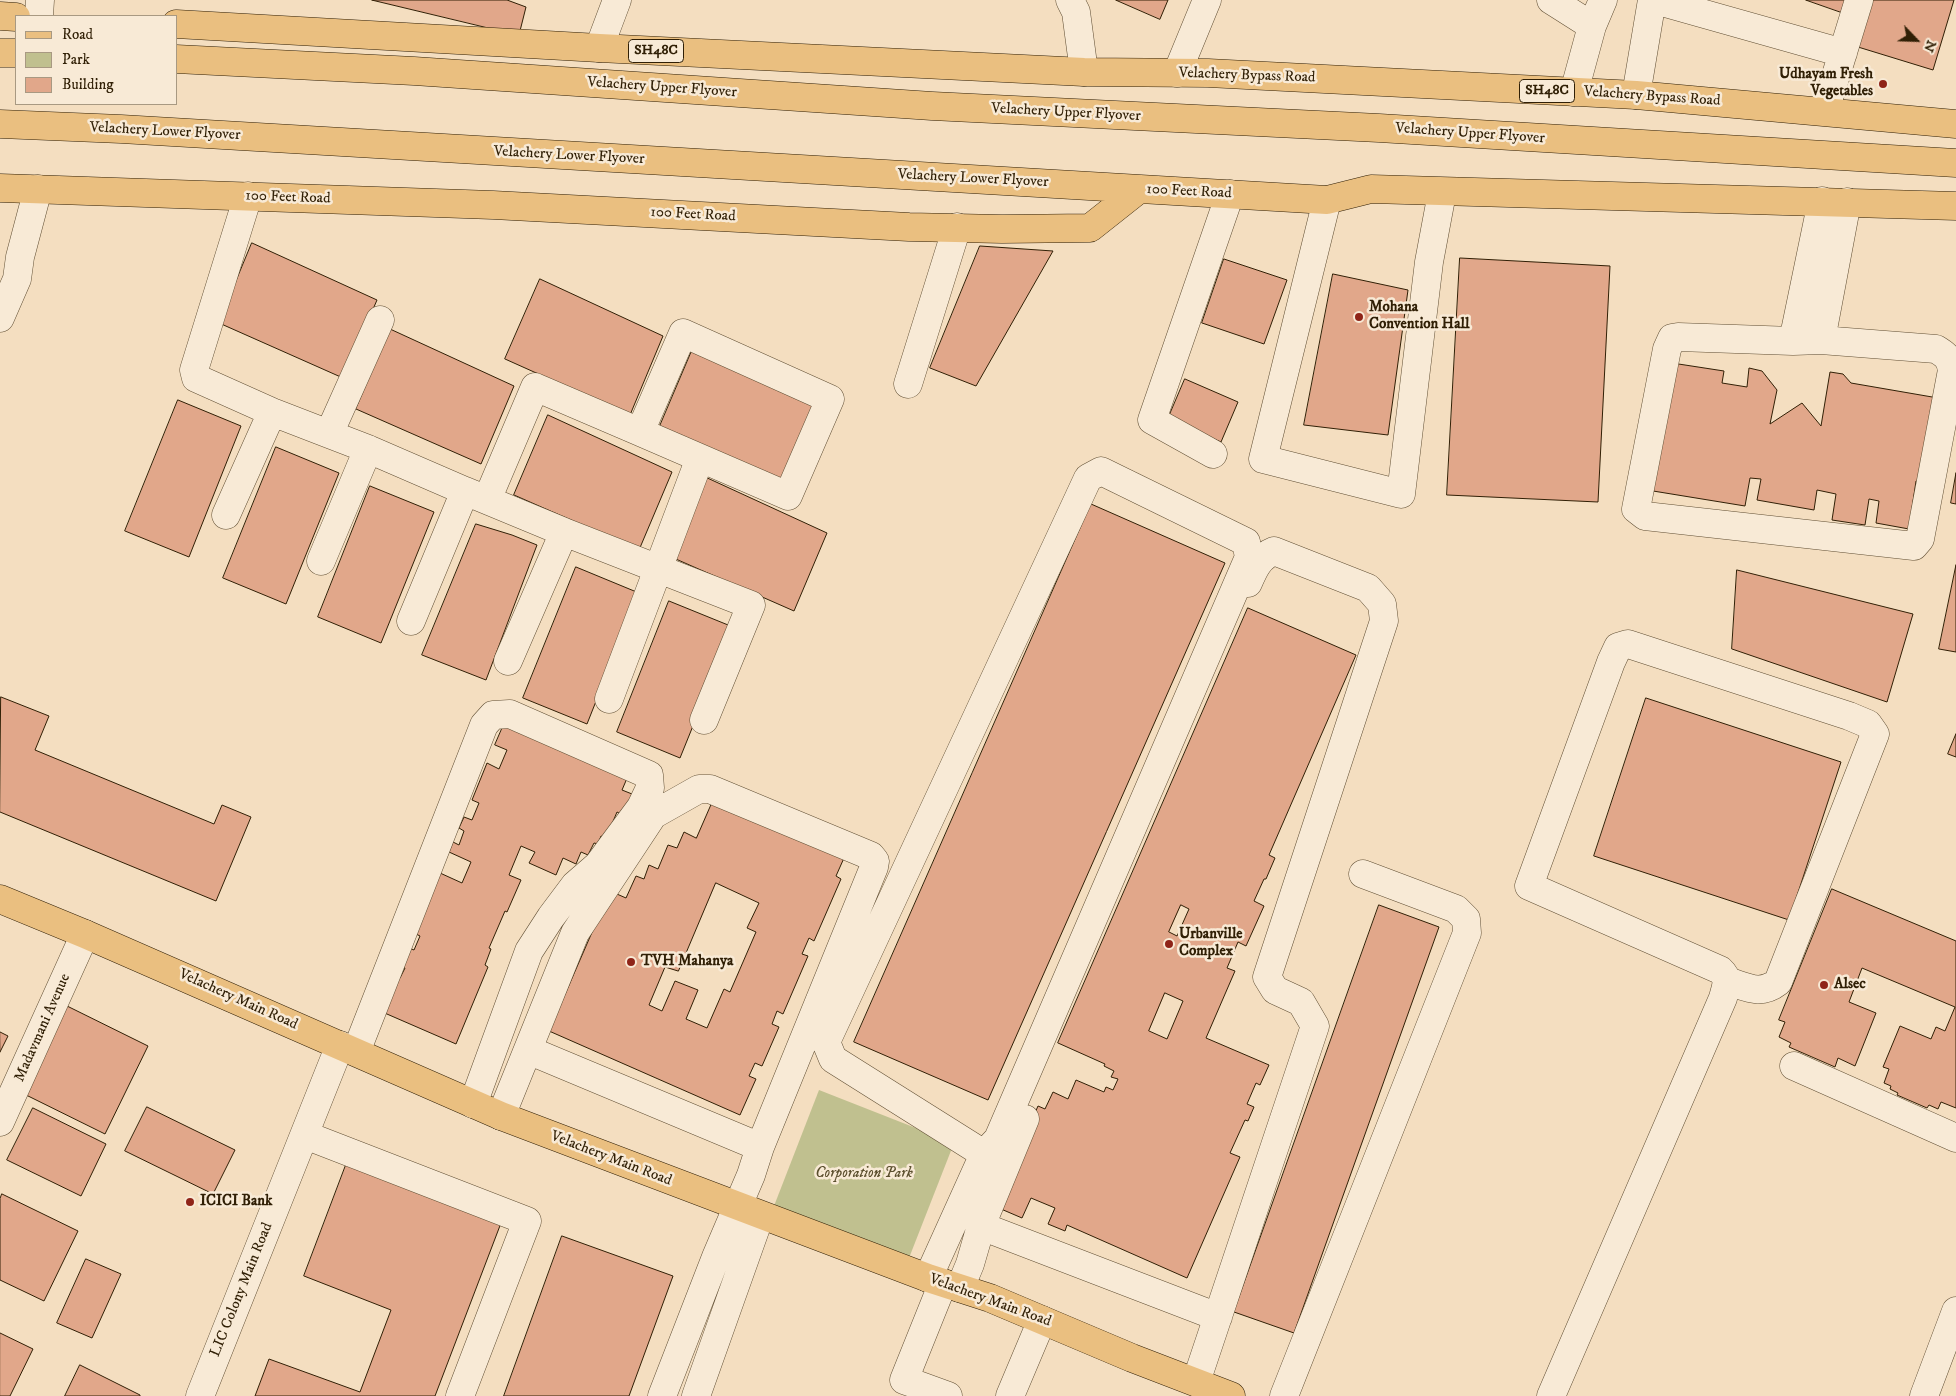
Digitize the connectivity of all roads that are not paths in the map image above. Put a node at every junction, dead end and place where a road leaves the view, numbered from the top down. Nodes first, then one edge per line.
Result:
1 (40, 0) edge
2 (617, 0) edge
3 (1070, 0) edge
4 (1207, 0) edge
5 (1551, 0) edge
6 (1603, 0) edge
7 (1653, 0) edge
8 (1860, 0) edge
9 (38, 15) edge
10 (0, 16) edge
11 (15, 17) edge
12 (178, 24) edge
13 (1592, 26) junction
14 (599, 48) junction
15 (0, 53) edge
16 (1843, 53) junction
17 (15, 54) edge
18 (178, 59) edge
19 (1084, 72) junction
20 (1177, 73) junction
21 (1574, 92) junction
22 (1636, 95) junction
23 (1825, 112) junction
24 (0, 124) edge
25 (1956, 124) edge
26 (1956, 163) edge
27 (0, 188) edge
28 (38, 189) junction
29 (1138, 190) junction
30 (1442, 192) junction
31 (1230, 194) junction
32 (248, 196) junction
33 (1326, 200) junction
34 (1834, 202) junction
35 (1956, 206) edge
36 (957, 227) junction
37 (0, 318) edge
38 (380, 320) dead end
39 (1821, 340) junction
40 (1793, 341) junction
41 (908, 384) dead end
42 (272, 412) junction
43 (640, 432) junction
44 (329, 434) junction
45 (368, 450) junction
46 (1213, 454) dead end
47 (700, 458) junction
48 (476, 495) junction
49 (226, 515) dead end
50 (564, 532) junction
51 (321, 562) dead end
52 (658, 569) junction
53 (411, 621) dead end
54 (508, 661) dead end
55 (609, 699) dead end
56 (704, 720) dead end
57 (1363, 874) dead end
58 (0, 899) edge
59 (85, 934) junction
60 (1728, 981) junction
61 (348, 1048) junction
62 (528, 1050) junction
63 (1794, 1066) dead end
64 (473, 1104) junction
65 (501, 1116) junction
66 (0, 1122) edge
67 (305, 1135) junction
68 (1956, 1138) edge
69 (760, 1147) junction
70 (984, 1154) junction
71 (749, 1211) junction
72 (981, 1226) junction
73 (944, 1283) junction
74 (1956, 1311) edge
75 (1218, 1317) junction
76 (1042, 1320) junction
77 (1196, 1382) junction
78 (200, 1396) edge
79 (460, 1396) edge
80 (662, 1396) edge
81 (696, 1396) edge
82 (948, 1396) edge
83 (1010, 1396) edge
84 (1231, 1396) edge
85 (1284, 1396) edge
86 (1551, 1396) edge
87 (1924, 1396) edge

1 - 9 street
2 - 14 street
3 - 19 street
4 - 20 street
5 - 13 street
6 - 13 street
7 - 16 street
7 - 22 street
8 - 16 street
10 - 11 main road
12 - 14 main road, SH48C
13 - 21 street
14 - 19 main road, SH48C
15 - 17 main road
16 - 23 street
18 - 26 main road, Velachery Upper Flyover
19 - 20 main road, Velachery Bypass Road / SH48C
20 - 21 main road, Velachery Bypass Road / SH48C
21 - 22 main road, Velachery Bypass Road / SH48C
22 - 23 main road, Velachery Bypass Road / SH48C
23 - 25 main road, Velachery Bypass Road / SH48C
24 - 29 main road, Velachery Lower Flyover
27 - 28 main road, 100 Feet Road
28 - 32 main road, 100 Feet Road
28 - 37 street
29 - 31 main road, 100 Feet Road
29 - 36 main road, 100 Feet Road
30 - 33 main road, 100 Feet Road
30 - 33 street
30 - 34 main road
31 - 33 main road, 100 Feet Road
31 - 46 street
32 - 36 main road, 100 Feet Road
32 - 42 street
34 - 35 main road
34 - 39 street
34 - 40 street
36 - 41 street
38 - 44 street
39 - 40 street
39 - 40 street
42 - 44 street
42 - 49 street
43 - 47 street
43 - 47 street
43 - 48 street
44 - 45 street
45 - 48 street
45 - 51 street
47 - 52 street
48 - 50 street
48 - 53 street
50 - 52 street
50 - 54 street
52 - 55 street
52 - 56 street
57 - 85 street
58 - 59 main road, Velachery Main Road
59 - 61 main road, Velachery Main Road
59 - 66 street, Madavmani Avenue
60 - 60 street
60 - 86 street
61 - 64 main road, Velachery Main Road
61 - 64 street, LIC Colony Main Road
61 - 67 street, LIC Colony Main Road
62 - 65 street
62 - 69 street
62 - 69 street
63 - 68 street
64 - 65 main road, Velachery Main Road
65 - 71 main road, Velachery Main Road
67 - 78 street, LIC Colony Main Road
67 - 79 street
69 - 71 street
70 - 70 street
70 - 73 street
71 - 73 main road, Velachery Main Road
71 - 80 street
71 - 81 street
72 - 73 street
72 - 75 street
72 - 75 street
73 - 76 main road, Velachery Main Road
73 - 82 street
74 - 87 street
75 - 77 street
76 - 77 main road, Velachery Main Road
76 - 83 street
77 - 84 main road, Velachery Main Road

